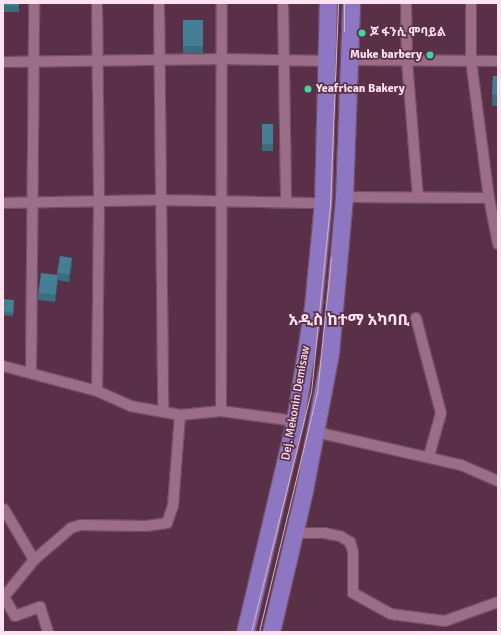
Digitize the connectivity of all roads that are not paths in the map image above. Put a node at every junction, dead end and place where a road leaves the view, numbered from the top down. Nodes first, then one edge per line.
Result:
1 (34, 3) edge
2 (97, 3) edge
3 (159, 3) edge
4 (222, 3) edge
5 (283, 3) edge
6 (328, 3) edge
7 (351, 3) edge
8 (406, 3) edge
9 (470, 3) edge
10 (222, 59) junction
11 (283, 59) junction
12 (97, 60) junction
13 (160, 60) junction
14 (349, 60) junction
15 (471, 60) junction
16 (34, 61) junction
17 (327, 61) junction
18 (407, 61) junction
19 (498, 61) edge
20 (3, 62) edge
21 (344, 197) junction
22 (418, 197) junction
23 (489, 198) junction
24 (160, 200) junction
25 (3, 202) edge
26 (34, 202) junction
27 (223, 202) junction
28 (286, 202) junction
29 (99, 203) junction
30 (323, 203) junction
31 (498, 244) edge
32 (416, 318) dead end
33 (3, 366) edge
34 (31, 373) junction
35 (97, 392) junction
36 (221, 410) junction
37 (163, 412) junction
38 (180, 415) junction
39 (295, 421) junction
40 (316, 432) junction
41 (429, 456) junction
42 (498, 481) edge
43 (4, 509) dead end
44 (295, 532) junction
45 (34, 560) junction
46 (3, 598) edge
47 (498, 602) edge
48 (48, 632) edge
49 (246, 632) edge
50 (271, 632) edge

1 - 16 street
2 - 12 street
3 - 13 street
4 - 10 street
5 - 11 street
6 - 17 main road, Dej. Mekonin Demisaw
7 - 14 main road, Dej. Mekonin Demisaw
8 - 18 street
9 - 15 street
10 - 11 street
10 - 13 street
10 - 27 street
11 - 17 street
11 - 28 street
12 - 13 street
12 - 16 street
12 - 29 street
13 - 24 street
14 - 18 street
14 - 21 main road, Dej. Mekonin Demisaw
15 - 18 street
15 - 19 street
15 - 23 street
16 - 20 street
16 - 26 street
17 - 30 main road, Dej. Mekonin Demisaw
18 - 22 street
21 - 22 street
21 - 40 main road, Dej. Mekonin Demisaw
22 - 23 street
23 - 31 street
24 - 27 street
24 - 29 street
24 - 37 street
25 - 26 street
26 - 29 street
26 - 34 street
27 - 28 street
27 - 36 street
28 - 30 street
29 - 35 street
30 - 39 main road, Dej. Mekonin Demisaw
32 - 41 street
33 - 34 street
34 - 35 street
35 - 37 street
36 - 38 street
36 - 39 street
37 - 38 street
38 - 45 street
39 - 49 main road, Dej. Mekonin Demisaw
40 - 41 street
40 - 44 main road, Dej. Mekonin Demisaw
41 - 42 street
43 - 45 street
44 - 47 street
44 - 50 main road, Dej. Mekonin Demisaw
45 - 46 street
46 - 48 street

